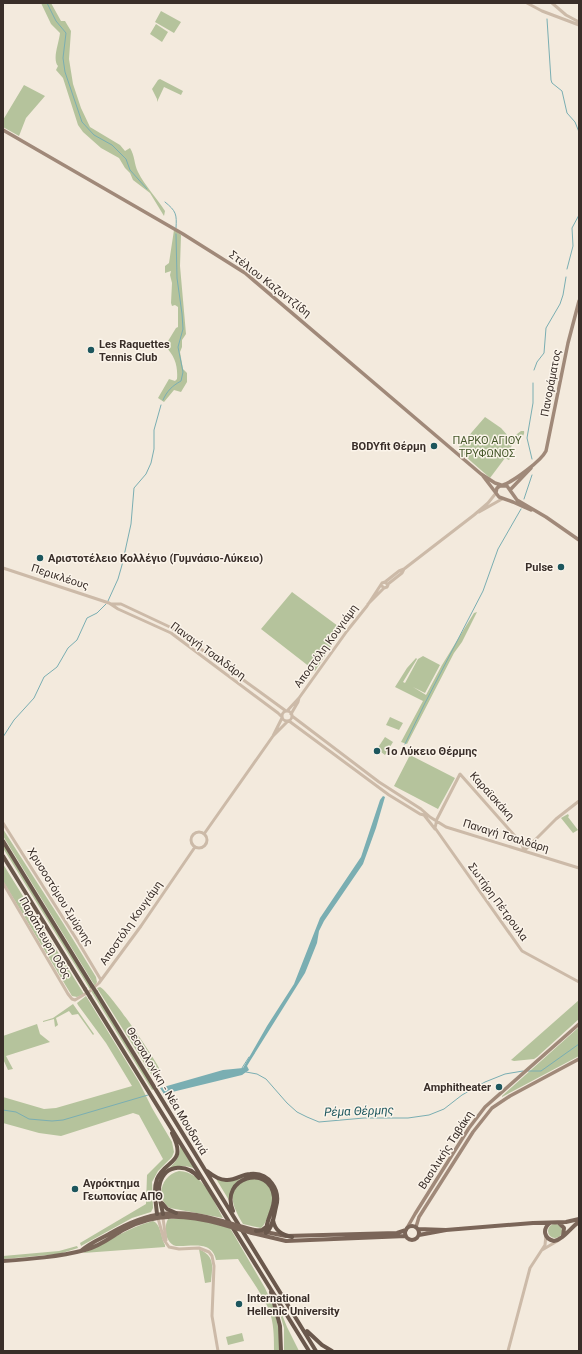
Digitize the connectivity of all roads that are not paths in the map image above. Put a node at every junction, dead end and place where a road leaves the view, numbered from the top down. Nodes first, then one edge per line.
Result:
1 (527, 3) edge
2 (552, 3) edge
3 (579, 23) edge
4 (3, 130) edge
5 (579, 301) edge
6 (534, 464) junction
7 (481, 474) junction
8 (502, 485) junction
9 (510, 490) junction
10 (496, 492) junction
11 (503, 499) junction
12 (522, 504) junction
13 (474, 515) junction
14 (579, 540) edge
15 (3, 568) edge
16 (387, 583) junction
17 (381, 584) junction
18 (384, 588) junction
19 (110, 604) junction
20 (367, 606) junction
21 (299, 698) junction
22 (286, 711) junction
23 (292, 715) junction
24 (282, 718) junction
25 (288, 721) junction
26 (273, 736) junction
27 (579, 801) edge
28 (424, 815) junction
29 (430, 817) junction
30 (436, 821) junction
31 (3, 824) edge
32 (436, 831) junction
33 (204, 834) junction
34 (3, 841) edge
35 (195, 847) junction
36 (524, 851) junction
37 (3, 856) edge
38 (579, 868) edge
39 (3, 883) edge
40 (105, 974) junction
41 (98, 975) junction
42 (101, 980) junction
43 (579, 982) edge
44 (74, 1000) joint
45 (579, 1024) edge
46 (579, 1059) edge
47 (483, 1109) junction
48 (488, 1112) junction
49 (165, 1117) junction
50 (199, 1161) junction
51 (208, 1188) junction
52 (161, 1202) junction
53 (176, 1213) junction
54 (158, 1216) junction
55 (163, 1216) junction
56 (273, 1218) junction
57 (236, 1219) junction
58 (579, 1220) edge
59 (554, 1222) junction
60 (222, 1223) junction
61 (533, 1223) junction
62 (266, 1227) junction
63 (417, 1228) junction
64 (407, 1229) junction
65 (446, 1230) junction
66 (257, 1233) junction
67 (266, 1233) junction
68 (545, 1234) junction
69 (292, 1236) junction
70 (406, 1236) junction
71 (419, 1236) junction
72 (563, 1236) junction
73 (270, 1238) junction
74 (559, 1240) junction
75 (174, 1248) junction
76 (542, 1250) junction
77 (3, 1261) edge
78 (270, 1286) junction
79 (299, 1322) junction
80 (218, 1351) edge
81 (281, 1351) edge
82 (309, 1351) edge
83 (316, 1351) edge
84 (332, 1351) edge
85 (508, 1351) edge

1 - 3 street
2 - 3 street
4 - 7 main road, Στέλιου Καζαντζίδη
5 - 6 main road, Πανοράματος
6 - 8 main road, Πανοράματος
6 - 9 main road, Πανοράματος
7 - 8 main road, Στέλιου Καζαντζίδη
7 - 10 main road, Στέλιου Καζαντζίδη
8 - 9 main road
8 - 10 main road
9 - 11 main road
9 - 12 main road
10 - 11 main road
10 - 13 street
11 - 12 main road
11 - 13 street
12 - 14 main road
13 - 16 street
15 - 19 street, Περικλέους
16 - 17 street
16 - 18 street, Αποστόλη Κουγιάμη
17 - 18 street
17 - 20 street, Αποστόλη Κουγιάμη
18 - 20 street, Αποστόλη Κουγιάμη
19 - 22 street, Παναγή Τσαλδάρη
19 - 24 street, Παναγή Τσαλδάρη
20 - 21 street, Αποστόλη Κουγιάμη
21 - 22 street, Αποστόλη Κουγιάμη
21 - 23 street, Αποστόλη Κουγιάμη
22 - 23 street
22 - 24 street
23 - 25 street
23 - 29 street, Παναγή Τσαλδάρη
24 - 25 street
24 - 26 street
25 - 26 street
25 - 28 street, Παναγή Τσαλδάρη
26 - 33 street
27 - 36 street
28 - 29 street, Παναγή Τσαλδάρη
28 - 32 street, Σωτήρη Πέτρουλα
29 - 30 street, Παναγή Τσαλδάρη
30 - 32 street
30 - 36 street, Παναγή Τσαλδάρη
30 - 36 street, Καραϊσκάκη
31 - 41 street, Χρυσοστόμου Σμύρνης
32 - 43 street, Σωτήρη Πέτρουλα
33 - 35 street
33 - 35 street
34 - 50 highway, Θεσσαλονίκη - Νέα Μουδανιά, bridge
35 - 40 street, Αποστόλη Κουγιάμη
36 - 38 street, Παναγή Τσαλδάρη
37 - 49 highway, Θεσσαλονίκη - Νέα Μουδανιά, bridge
39 - 44 street, Παράπλευρη Οδός
40 - 41 street
40 - 42 street, Αποστόλη Κουγιάμη
41 - 42 street, Χρυσοστόμου Σμύρνης
42 - 44 street, Αποστόλη Κουγιάμη
45 - 47 main road, Βασιλικής Ταβάκη
46 - 48 main road, Βασιλικής Ταβάκη
47 - 48 main road
47 - 64 main road, Βασιλικής Ταβάκη
48 - 63 main road, Βασιλικής Ταβάκη
49 - 51 highway, Θεσσαλονίκη - Νέα Μουδανιά
49 - 54 highway
50 - 56 highway
50 - 57 highway, Θεσσαλονίκη - Νέα Μουδανιά
51 - 52 highway
51 - 78 highway, Θεσσαλονίκη - Νέα Μουδανιά
52 - 53 highway
52 - 55 highway
53 - 55 main road
53 - 60 main road
54 - 55 main road
54 - 75 street
54 - 77 main road
55 - 60 main road
55 - 75 street
56 - 67 highway
56 - 69 highway
57 - 62 highway
57 - 79 highway, Θεσσαλονίκη - Νέα Μουδανιά
58 - 59 main road
58 - 72 main road
59 - 61 main road
59 - 68 main road
59 - 72 main road
60 - 66 main road, bridge
61 - 65 main road
61 - 68 main road
62 - 66 highway
62 - 67 highway
63 - 64 main road
63 - 65 main road
63 - 71 main road
64 - 69 main road
64 - 70 main road
65 - 71 main road
66 - 67 main road
66 - 73 main road
67 - 69 main road
67 - 73 main road
68 - 74 main road
68 - 76 street
70 - 71 main road
70 - 73 main road
72 - 74 main road
74 - 76 street
75 - 80 street
76 - 85 street
78 - 81 highway
78 - 82 highway, Θεσσαλονίκη - Νέα Μουδανιά
79 - 83 highway, Θεσσαλονίκη - Νέα Μουδανιά
79 - 84 highway

